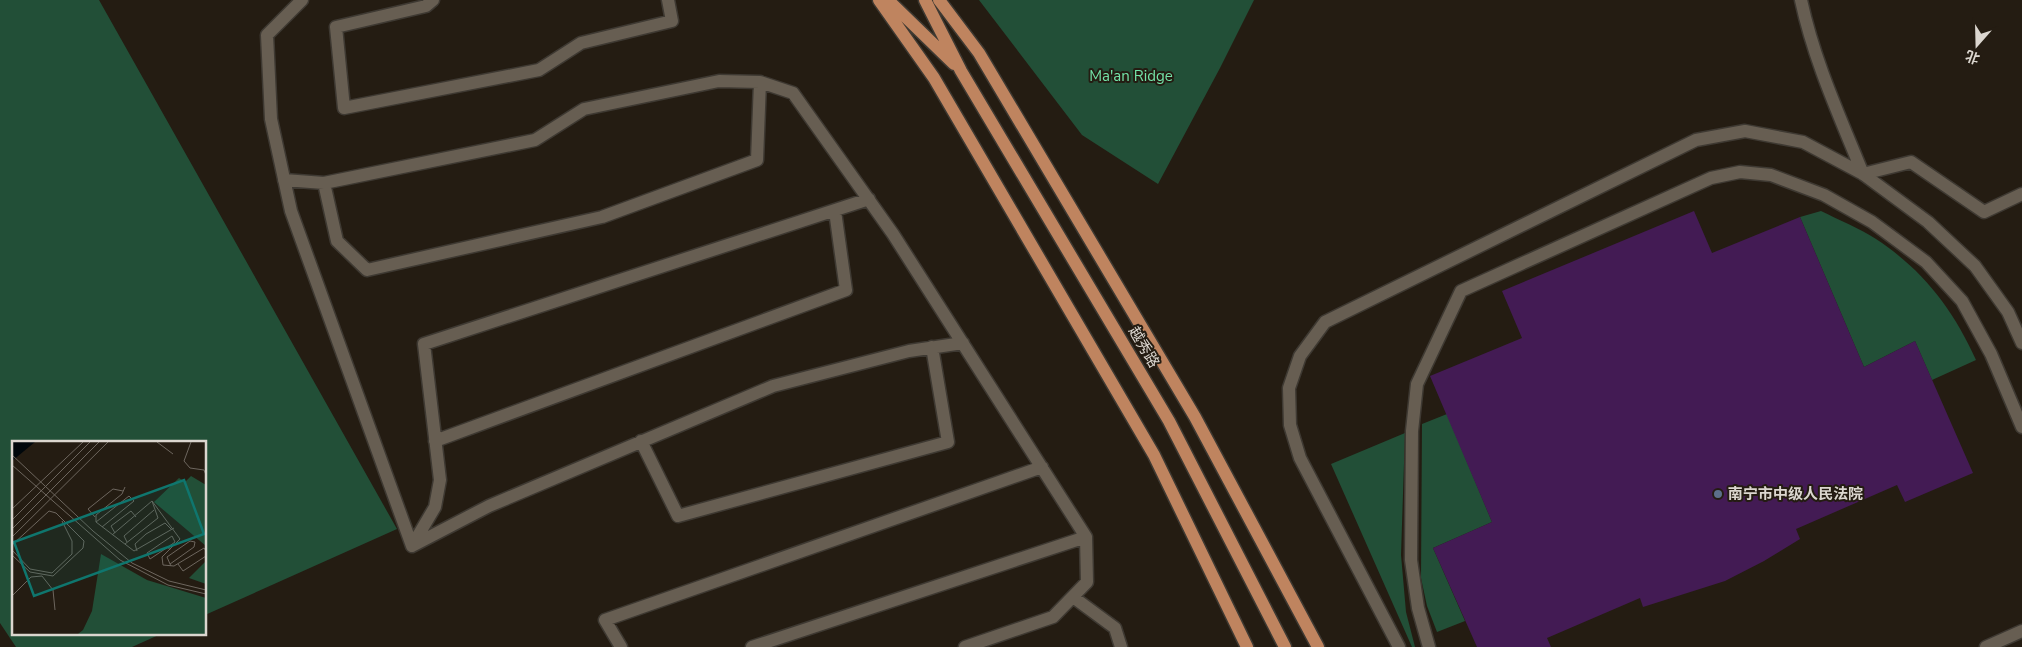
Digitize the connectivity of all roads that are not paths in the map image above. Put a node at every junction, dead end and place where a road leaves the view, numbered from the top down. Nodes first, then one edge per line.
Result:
1 (302, 0) edge
2 (668, 0) edge
3 (879, 0) edge
4 (888, 0) edge
5 (926, 0) edge
6 (939, 0) edge
7 (1801, 0) edge
8 (428, 2) edge
9 (961, 71) junction
10 (760, 82) junction
11 (1863, 174) junction
12 (284, 180) junction
13 (324, 183) junction
14 (2022, 194) edge
15 (869, 199) junction
16 (835, 210) junction
17 (963, 343) junction
18 (2022, 344) edge
19 (932, 347) junction
20 (2022, 427) edge
21 (435, 441) junction
22 (641, 441) junction
23 (1042, 467) junction
24 (1086, 537) junction
25 (412, 546) junction
26 (1073, 597) junction
27 (2022, 630) edge
28 (621, 647) edge
29 (752, 647) edge
30 (965, 647) edge
31 (1121, 647) edge
32 (1246, 647) edge
33 (1285, 647) edge
34 (1318, 647) edge
35 (1399, 647) edge
36 (1429, 647) edge
37 (1986, 647) edge

1 - 12 street
2 - 8 street
3 - 32 main road
4 - 9 main road
5 - 9 main road
6 - 34 main road
7 - 11 street
9 - 33 main road, 越秀路
10 - 13 street
10 - 13 street
10 - 15 street
11 - 14 street
11 - 18 street
11 - 35 street
12 - 13 street
12 - 25 street
15 - 16 street
15 - 17 street
16 - 21 street
16 - 21 street
17 - 19 street
17 - 23 street
19 - 22 street
19 - 22 street
20 - 36 street
21 - 25 street
22 - 25 street
23 - 24 street
23 - 28 street
24 - 26 street
24 - 29 street
26 - 30 street
26 - 31 street
27 - 37 street

